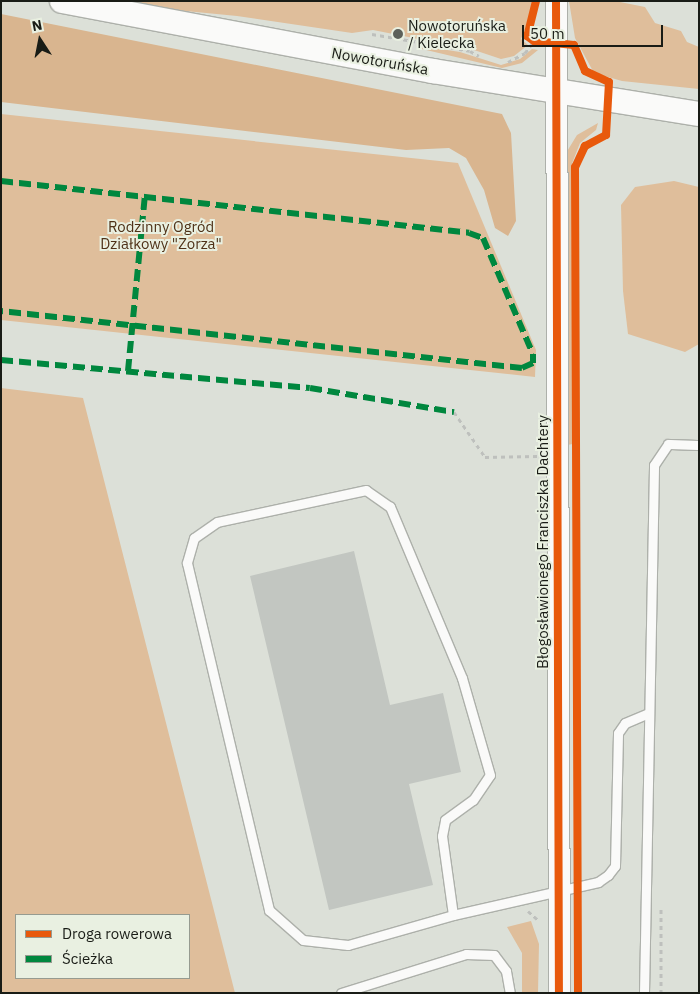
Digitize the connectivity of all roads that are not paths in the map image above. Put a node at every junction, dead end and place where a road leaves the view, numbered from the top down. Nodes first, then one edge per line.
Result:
1 (62, 1) edge
2 (556, 1) edge
3 (555, 91) junction
4 (699, 114) edge
5 (699, 445) edge
6 (648, 713) junction
7 (559, 890) junction
8 (453, 915) junction
9 (341, 993) edge
10 (510, 993) edge
11 (559, 993) edge
12 (644, 993) edge

1 - 3 main road, Nowotoruńska
2 - 3 street, Błogosławionego Franciszka Dachtery
3 - 4 main road, Nowotoruńska
3 - 7 street, Błogosławionego Franciszka Dachtery
5 - 6 lane
6 - 7 lane
6 - 12 lane
7 - 8 lane
7 - 11 street, Błogosławionego Franciszka Dachtery
8 - 8 lane
9 - 10 lane

